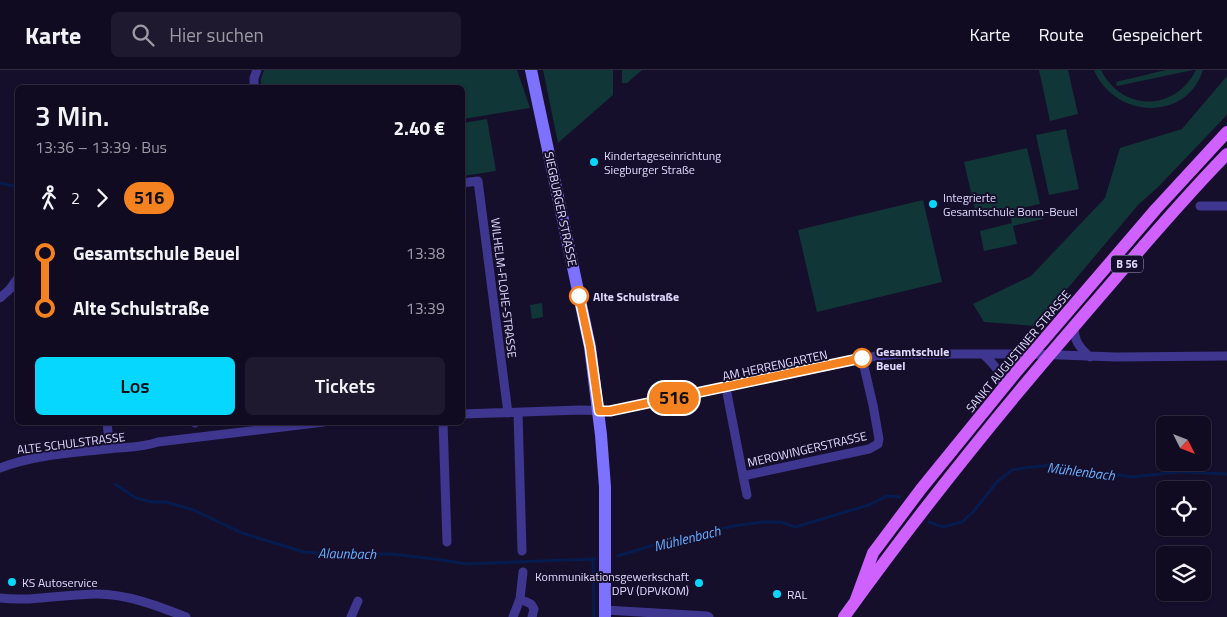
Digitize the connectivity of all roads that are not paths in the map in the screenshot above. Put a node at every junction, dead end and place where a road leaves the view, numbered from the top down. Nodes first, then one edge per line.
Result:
1 (257, 70) edge
2 (531, 70) edge
3 (254, 85) edge
4 (1227, 132) edge
5 (1227, 154) edge
6 (465, 183) edge
7 (1200, 206) dead end
8 (1227, 206) edge
9 (15, 283) edge
10 (0, 298) edge
11 (1074, 326) junction
12 (1032, 354) junction
13 (984, 355) junction
14 (1049, 355) junction
15 (1227, 356) edge
16 (1090, 357) junction
17 (862, 358) junction
18 (726, 388) junction
19 (1001, 392) junction
20 (599, 411) junction
21 (508, 413) junction
22 (518, 413) junction
23 (465, 414) edge
24 (107, 425) edge
25 (285, 425) edge
26 (444, 425) edge
27 (108, 432) dead end
28 (0, 468) edge
29 (743, 476) junction
30 (747, 495) dead end
31 (447, 542) dead end
32 (522, 551) dead end
33 (523, 572) dead end
34 (0, 598) edge
35 (520, 599) junction
36 (358, 601) dead end
37 (855, 602) junction
38 (605, 614) edge
39 (186, 617) edge
40 (351, 617) edge
41 (513, 617) edge
42 (532, 617) edge
43 (709, 617) edge
44 (844, 617) edge

1 - 3 street
2 - 20 main road, SIEGBURGER STRASSE
4 - 12 main road, SANKT AUGUSTINER STRASSE / B 56
5 - 11 main road, SANKT AUGUSTINER STRASSE / B 56
6 - 21 street, WILHELM-FLOHE-STRASSE
7 - 8 street
9 - 10 street
11 - 14 main road, SANKT AUGUSTINER STRASSE / B 56
11 - 16 street
12 - 13 street, AM HERRENGARTEN
12 - 14 street, AM HERRENGARTEN
12 - 19 main road, SANKT AUGUSTINER STRASSE / B 56
13 - 17 street, AM HERRENGARTEN
13 - 19 street
14 - 16 street, AM HERRENGARTEN
14 - 37 main road, SANKT AUGUSTINER STRASSE / B 56
15 - 16 street, AM HERRENGARTEN
17 - 18 street, AM HERRENGARTEN
17 - 29 street, MEROWINGERSTRASSE
18 - 20 street, AM HERRENGARTEN
18 - 29 street, MEROWINGERSTRASSE
19 - 37 main road, SANKT AUGUSTINER STRASSE / B 56
20 - 22 street
20 - 38 main road, SIEGBURGER STRASSE
21 - 22 street
21 - 23 street
22 - 32 street
24 - 27 street
25 - 28 street, ALTE SCHULSTRASSE
26 - 31 street
29 - 30 street, MEROWINGERSTRASSE
33 - 35 street
34 - 39 street
35 - 41 street
35 - 42 street
36 - 40 street
37 - 44 main road, SANKT AUGUSTINER STRASSE / B 56
38 - 43 street

